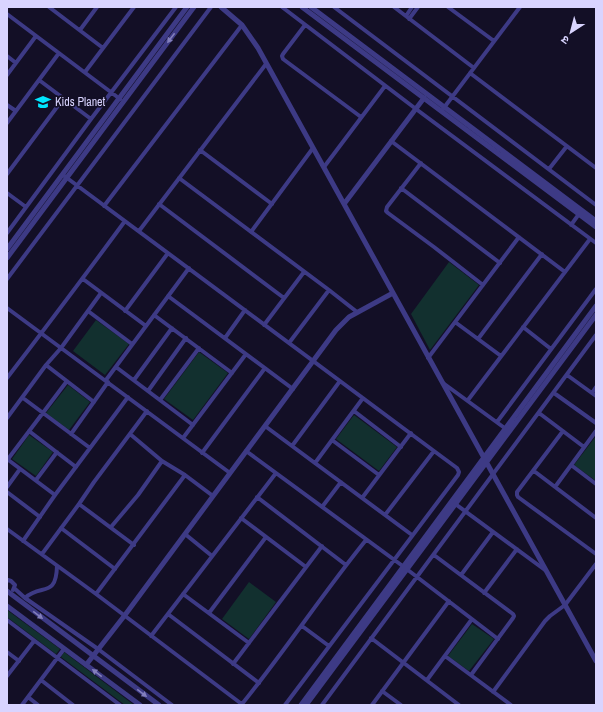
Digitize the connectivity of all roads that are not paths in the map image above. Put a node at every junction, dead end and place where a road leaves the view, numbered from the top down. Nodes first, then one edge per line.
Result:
1 (50, 7) edge
2 (134, 7) edge
3 (176, 7) edge
4 (187, 7) edge
5 (194, 7) edge
6 (211, 7) edge
7 (220, 7) edge
8 (282, 7) edge
9 (302, 7) edge
10 (311, 7) edge
11 (334, 7) edge
12 (394, 7) edge
13 (412, 7) edge
14 (418, 7) edge
15 (448, 7) edge
16 (520, 7) edge
17 (95, 8) edge
18 (7, 14) edge
19 (407, 17) junction
20 (242, 25) junction
21 (305, 25) junction
22 (80, 30) junction
23 (36, 36) junction
24 (494, 41) junction
25 (103, 48) junction
26 (59, 53) junction
27 (7, 56) edge
28 (16, 63) junction
29 (266, 64) junction
30 (474, 68) junction
31 (85, 72) junction
32 (470, 73) junction
33 (7, 75) edge
34 (39, 80) junction
35 (385, 86) junction
36 (112, 92) junction
37 (453, 97) junction
38 (424, 98) junction
39 (63, 99) junction
40 (122, 100) junction
41 (7, 105) edge
42 (416, 109) junction
43 (443, 109) junction
44 (16, 111) junction
45 (362, 117) junction
46 (91, 119) junction
47 (7, 123) edge
48 (392, 141) junction
49 (567, 146) junction
50 (313, 148) junction
51 (200, 150) junction
52 (421, 163) junction
53 (324, 167) junction
54 (596, 168) edge
55 (549, 169) junction
56 (7, 174) edge
57 (64, 176) junction
58 (179, 178) junction
59 (77, 185) junction
60 (401, 188) junction
61 (7, 193) edge
62 (159, 204) junction
63 (272, 204) junction
64 (344, 204) junction
65 (596, 204) edge
66 (104, 206) junction
67 (26, 207) junction
68 (580, 214) junction
69 (124, 221) junction
70 (596, 221) edge
71 (571, 225) junction
72 (596, 227) edge
73 (139, 232) junction
74 (251, 232) junction
75 (7, 233) edge
76 (519, 237) junction
77 (590, 238) junction
78 (596, 243) edge
79 (9, 248) edge
80 (168, 253) junction
81 (542, 254) junction
82 (7, 258) edge
83 (500, 263) junction
84 (188, 268) junction
85 (304, 272) junction
86 (565, 272) junction
87 (7, 280) edge
88 (83, 280) junction
89 (483, 285) junction
90 (596, 289) edge
91 (329, 290) junction
92 (101, 293) junction
93 (393, 294) junction
94 (168, 296) junction
95 (284, 298) junction
96 (596, 306) edge
97 (7, 308) edge
98 (245, 310) junction
99 (88, 311) junction
100 (125, 311) junction
101 (357, 312) junction
102 (154, 315) junction
103 (596, 315) edge
104 (455, 322) junction
105 (264, 325) junction
106 (146, 326) junction
107 (172, 328) junction
108 (523, 328) junction
109 (41, 334) junction
110 (596, 336) edge
111 (186, 338) junction
112 (224, 338) junction
113 (478, 338) junction
114 (290, 343) junction
115 (132, 344) junction
116 (61, 348) junction
117 (199, 348) junction
118 (551, 349) junction
119 (246, 354) junction
120 (501, 356) junction
121 (428, 358) junction
122 (313, 361) junction
123 (46, 365) junction
124 (116, 367) junction
125 (265, 368) junction
126 (232, 373) junction
127 (567, 375) junction
128 (7, 378) edge
129 (134, 380) junction
130 (67, 381) junction
131 (107, 381) junction
132 (340, 381) junction
133 (441, 382) junction
134 (596, 387) edge
135 (293, 389) junction
136 (148, 391) junction
137 (554, 392) junction
138 (592, 393) junction
139 (596, 396) edge
140 (128, 397) junction
141 (23, 398) junction
142 (363, 398) junction
143 (160, 400) junction
144 (468, 400) junction
145 (94, 402) junction
146 (147, 411) junction
147 (354, 411) junction
148 (43, 413) junction
149 (539, 413) junction
150 (7, 418) edge
151 (497, 422) junction
152 (596, 423) edge
153 (193, 425) junction
154 (265, 426) junction
155 (506, 429) junction
156 (29, 431) junction
157 (563, 431) junction
158 (596, 431) edge
159 (71, 434) junction
160 (130, 434) junction
161 (411, 434) junction
162 (504, 436) junction
163 (183, 438) junction
164 (332, 440) junction
165 (292, 446) junction
166 (401, 447) junction
167 (584, 447) junction
168 (90, 448) junction
169 (246, 451) junction
170 (434, 451) junction
171 (56, 452) junction
172 (202, 453) junction
173 (7, 459) edge
174 (162, 461) junction
175 (485, 461) junction
176 (315, 463) junction
177 (571, 465) junction
178 (76, 467) junction
179 (20, 469) junction
180 (534, 472) junction
181 (230, 473) junction
182 (276, 473) junction
183 (493, 474) junction
184 (185, 475) junction
185 (379, 475) junction
186 (36, 480) junction
187 (341, 482) junction
188 (596, 484) edge
189 (7, 486) edge
190 (555, 487) junction
191 (7, 492) edge
192 (55, 495) junction
193 (213, 496) junction
194 (257, 497) junction
195 (362, 498) junction
196 (454, 503) junction
197 (79, 504) junction
198 (322, 507) junction
199 (466, 511) junction
200 (385, 515) junction
201 (40, 517) junction
202 (241, 518) junction
203 (596, 518) edge
204 (111, 527) junction
205 (61, 528) junction
206 (7, 529) edge
207 (493, 532) junction
208 (185, 534) junction
209 (412, 535) junction
210 (266, 537) junction
211 (366, 540) junction
212 (23, 541) junction
213 (134, 545) junction
214 (322, 546) junction
215 (517, 550) junction
216 (42, 554) junction
217 (596, 554) edge
218 (434, 555) junction
219 (212, 556) junction
220 (394, 560) junction
221 (596, 564) edge
222 (346, 565) junction
223 (57, 566) junction
224 (306, 567) junction
225 (405, 568) junction
226 (115, 569) junction
227 (547, 572) junction
228 (461, 575) junction
229 (417, 577) junction
230 (7, 581) edge
231 (14, 588) junction
232 (9, 593) edge
233 (484, 593) junction
234 (96, 594) junction
235 (183, 594) junction
236 (25, 598) junction
237 (449, 601) junction
238 (565, 605) junction
239 (7, 606) edge
240 (209, 613) junction
241 (168, 614) junction
242 (125, 616) junction
243 (472, 619) junction
244 (7, 620) edge
245 (302, 626) junction
246 (151, 636) junction
247 (371, 638) junction
248 (498, 638) junction
249 (34, 641) junction
250 (249, 643) junction
251 (329, 646) junction
252 (98, 648) junction
253 (64, 649) junction
254 (7, 652) edge
255 (93, 656) junction
256 (445, 656) junction
257 (57, 658) junction
258 (19, 661) junction
259 (596, 661) edge
260 (404, 663) junction
261 (234, 664) junction
262 (86, 665) junction
263 (471, 675) junction
264 (7, 676) edge
265 (41, 680) junction
266 (427, 680) junction
267 (259, 683) junction
268 (382, 691) junction
269 (493, 692) junction
270 (28, 697) junction
271 (453, 703) edge
272 (22, 705) edge
273 (38, 705) edge
274 (74, 705) edge
275 (120, 705) edge
276 (140, 705) edge
277 (159, 705) edge
278 (172, 705) edge
279 (242, 705) edge
280 (285, 705) edge
281 (301, 705) edge
282 (306, 705) edge
283 (322, 705) edge
284 (372, 705) edge
285 (401, 705) edge
286 (459, 705) edge
287 (511, 705) edge

1 - 22 street
2 - 25 street
3 - 36 street
4 - 40 street
5 -> 40 street
6 - 59 street
7 - 20 street
8 - 21 street
9 - 38 street
10 - 43 street
11 - 37 street
12 - 19 street
13 - 19 street
14 - 19 street
15 - 24 street
16 - 24 street
17 - 22 street
18 - 23 street
19 - 30 street
20 - 29 street
20 - 66 street
21 - 35 street
21 - 45 street
22 - 25 street
23 - 26 street
23 - 28 street
24 - 30 street
25 - 31 street
26 - 31 street
26 - 34 street
27 - 28 street
28 - 33 street
29 - 50 street
29 - 51 street
30 - 32 street
31 - 36 street
32 - 37 street
32 - 49 street
34 - 39 street
34 - 44 street
35 - 42 street
35 - 45 street
36 - 40 street
36 - 46 street
37 - 43 street
37 - 55 street
38 - 42 street
38 - 43 street
39 - 46 street
39 - 56 street
40 - 57 street
41 - 44 street
42 - 48 street
42 - 71 street
43 - 68 street
43 - 70 street
44 - 47 street
45 - 53 street
46 - 67 street
48 - 52 street
48 - 64 street
49 - 54 street
49 - 55 street
50 - 53 street
50 - 63 street
51 - 58 street
51 - 63 street
52 - 60 street
52 - 76 street
53 - 64 street
55 - 65 street
57 - 59 street
57 - 79 street
58 - 62 street
58 - 74 street
59 - 66 street
59 - 87 street
60 - 83 street
60 - 89 street
61 - 67 street
62 - 73 street
62 - 95 street
63 - 74 street
64 - 93 street
66 - 69 street
67 - 75 street
68 - 71 street
68 - 72 street
69 - 73 street
69 - 88 street
71 - 77 street
73 - 80 street
74 - 85 street
76 - 81 street
76 - 83 street
77 - 78 street
77 - 86 street
79 - 82 street
80 - 84 street
80 - 100 street
81 - 86 street
81 - 113 street
83 - 89 street
84 - 94 street
84 - 98 street
85 - 91 street
85 - 95 street
86 - 108 street
88 - 92 street
88 - 109 street
89 - 104 street
90 - 118 street
91 - 101 street
91 - 114 street
92 - 99 street
92 - 100 street
93 - 101 street
93 - 121 street
94 - 102 street
94 - 112 street
95 - 105 street
96 - 155 street
97 - 109 street
98 - 105 street
98 - 112 street
99 - 115 street
99 - 116 street
100 - 106 street
101 - 122 street
102 - 106 street
102 - 107 street
103 - 162 street
104 - 113 street
104 - 121 street
105 - 114 street
106 - 115 street
107 - 111 street
107 - 129 street
108 - 118 street
108 - 120 street
109 - 116 street
109 - 128 street
110 - 127 street
111 - 117 street
111 - 136 street
112 - 119 street
113 - 120 street
114 - 122 street
115 - 124 street
116 - 123 street
116 - 131 street
117 - 126 street
117 - 143 street
118 - 151 street
119 - 125 street
119 - 126 street
120 - 144 street
121 - 133 street
122 - 132 street
122 - 135 street
123 - 130 street
123 - 141 street
124 - 129 street
124 - 131 street
125 - 135 street
125 - 172 street
126 - 153 street
127 - 137 street
127 - 138 street
129 - 136 street
130 - 145 street
130 - 148 street
131 - 140 street
131 - 145 street
132 - 142 street
132 - 165 street
133 - 144 street
133 - 175 street
134 - 138 street
135 - 154 street
136 - 143 street
137 - 149 street
137 - 152 street
138 - 139 street
140 - 146 street
140 - 168 street
141 - 148 street
141 - 150 street
142 - 147 street
142 - 161 street
143 - 153 street
144 - 151 street
145 - 159 street
146 - 160 street
146 - 163 street
147 - 164 street
147 - 166 street
148 - 156 street
148 - 159 street
149 - 157 street
149 - 183 street
151 - 155 street
153 - 163 street
154 - 165 street
154 - 169 street
155 - 162 street
156 - 171 street
156 - 173 street
157 - 167 street
157 - 180 street
158 - 167 street
159 - 168 street
160 - 174 street
160 - 197 street
161 - 166 street
161 - 170 street
162 - 175 street
163 - 172 street
164 - 176 street
164 - 185 street
165 - 176 street
166 - 185 street
167 - 177 street
168 - 178 street
169 - 181 street
169 - 182 street
170 - 200 street
170 - 209 street
171 - 178 street
171 - 186 street
172 - 181 street
173 - 179 street
174 - 184 street
174 - 204 street
175 - 183 street
175 - 196 street
176 - 187 street
177 - 188 street
177 - 190 street
178 - 192 street
179 - 186 street
179 - 189 street
180 - 190 street
180 - 217 street
181 - 193 street
182 - 194 street
182 - 198 street
183 - 199 street
183 - 227 street
184 - 193 street
184 - 213 street
185 - 195 street
186 - 192 street
187 - 195 street
187 - 198 street
190 - 203 street
191 - 201 street
192 - 201 street
193 - 208 street
194 - 202 street
194 - 214 street
195 - 200 street
196 - 199 street
196 - 225 street
197 - 204 street
197 - 205 street
198 - 211 street
199 - 207 street
199 - 218 street
200 - 209 street
201 - 212 street
202 - 210 street
202 - 219 street
204 - 213 street
205 - 216 street
205 - 226 street
206 - 212 street
207 - 215 street
207 - 228 street
208 - 219 street
208 - 242 street
209 - 220 street
210 - 224 street
210 - 240 street
211 - 220 street
211 - 222 street
212 - 216 street
213 - 226 street
214 - 222 street
214 - 224 street
215 - 227 street
215 - 233 street
216 - 223 street
218 - 228 street
218 - 229 street
219 - 235 street
220 - 225 street
220 - 251 street
221 - 238 street
222 - 245 street
223 - 234 street
223 - 236 street
224 - 250 street
225 - 229 street
225 - 281 street
225 - 282 street
226 - 234 street
227 - 238 street
228 - 233 street
229 - 237 street
229 - 247 street
230 - 231 street
231 - 232 street
231 - 236 street
232 -> 255 street
233 - 248 street
234 - 242 street
235 - 240 street
235 - 241 street
236 - 252 street
237 - 243 street
237 - 260 street
238 - 259 street
238 - 269 street
239 - 253 street
240 - 250 street
241 - 246 street
241 - 261 street
242 - 246 street
242 - 252 street
243 - 248 street
243 - 256 street
244 - 249 street
245 - 251 street
245 - 267 street
246 - 279 street
247 - 260 street
247 - 283 street
248 - 263 street
249 - 257 street
249 - 258 street
250 - 261 street
251 - 280 street
252 - 255 street
252 - 278 street
253 - 257 street
253 - 262 street
254 - 258 street
255 - 262 street
255 -> 277 street
256 - 263 street
256 - 266 street
257 - 265 street
257 - 275 street
258 - 264 street
260 - 266 street
260 - 268 street
261 - 267 street
276 -> 262 street
263 - 269 street
265 - 270 street
265 - 274 street
266 - 271 street
267 - 279 street
268 - 284 street
268 - 285 street
269 - 287 street
270 - 272 street
270 - 273 street
271 - 286 street

